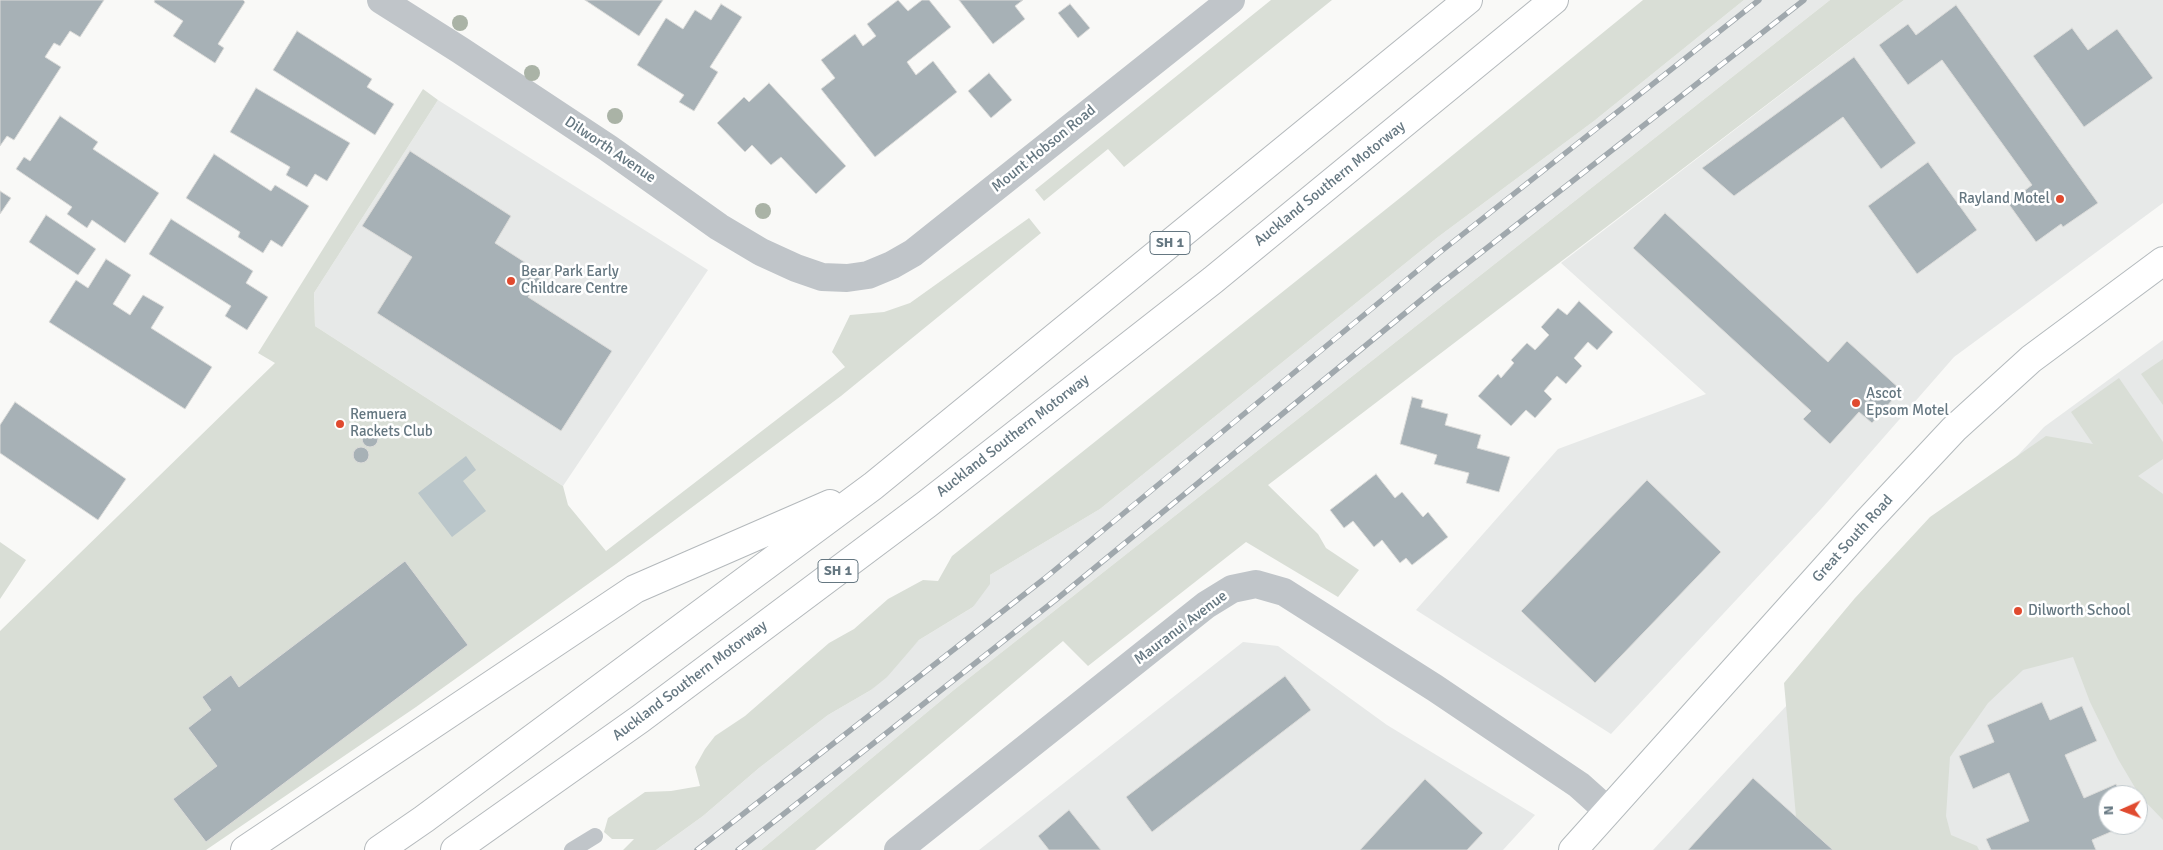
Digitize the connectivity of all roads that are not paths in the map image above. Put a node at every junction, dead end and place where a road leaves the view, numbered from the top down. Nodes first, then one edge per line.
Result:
1 (381, 0) edge
2 (1230, 0) edge
3 (1468, 0) edge
4 (1554, 0) edge
5 (2163, 261) edge
6 (847, 278) joint
7 (873, 486) junction
8 (1608, 811) junction
9 (595, 836) dead end
10 (245, 850) edge
11 (379, 850) edge
12 (455, 850) edge
13 (572, 850) edge
14 (898, 850) edge
15 (1573, 850) edge

1 - 6 street, Dilworth Avenue
2 - 6 street, Mount Hobson Road
3 - 7 main road, SH 1
4 - 12 main road, Auckland Southern Motorway / SH 1
5 - 8 main road, Great South Road
7 - 10 main road
7 - 11 main road, SH 1
8 - 14 street, Mauranui Avenue
8 - 15 main road, Great South Road
9 - 13 lane

